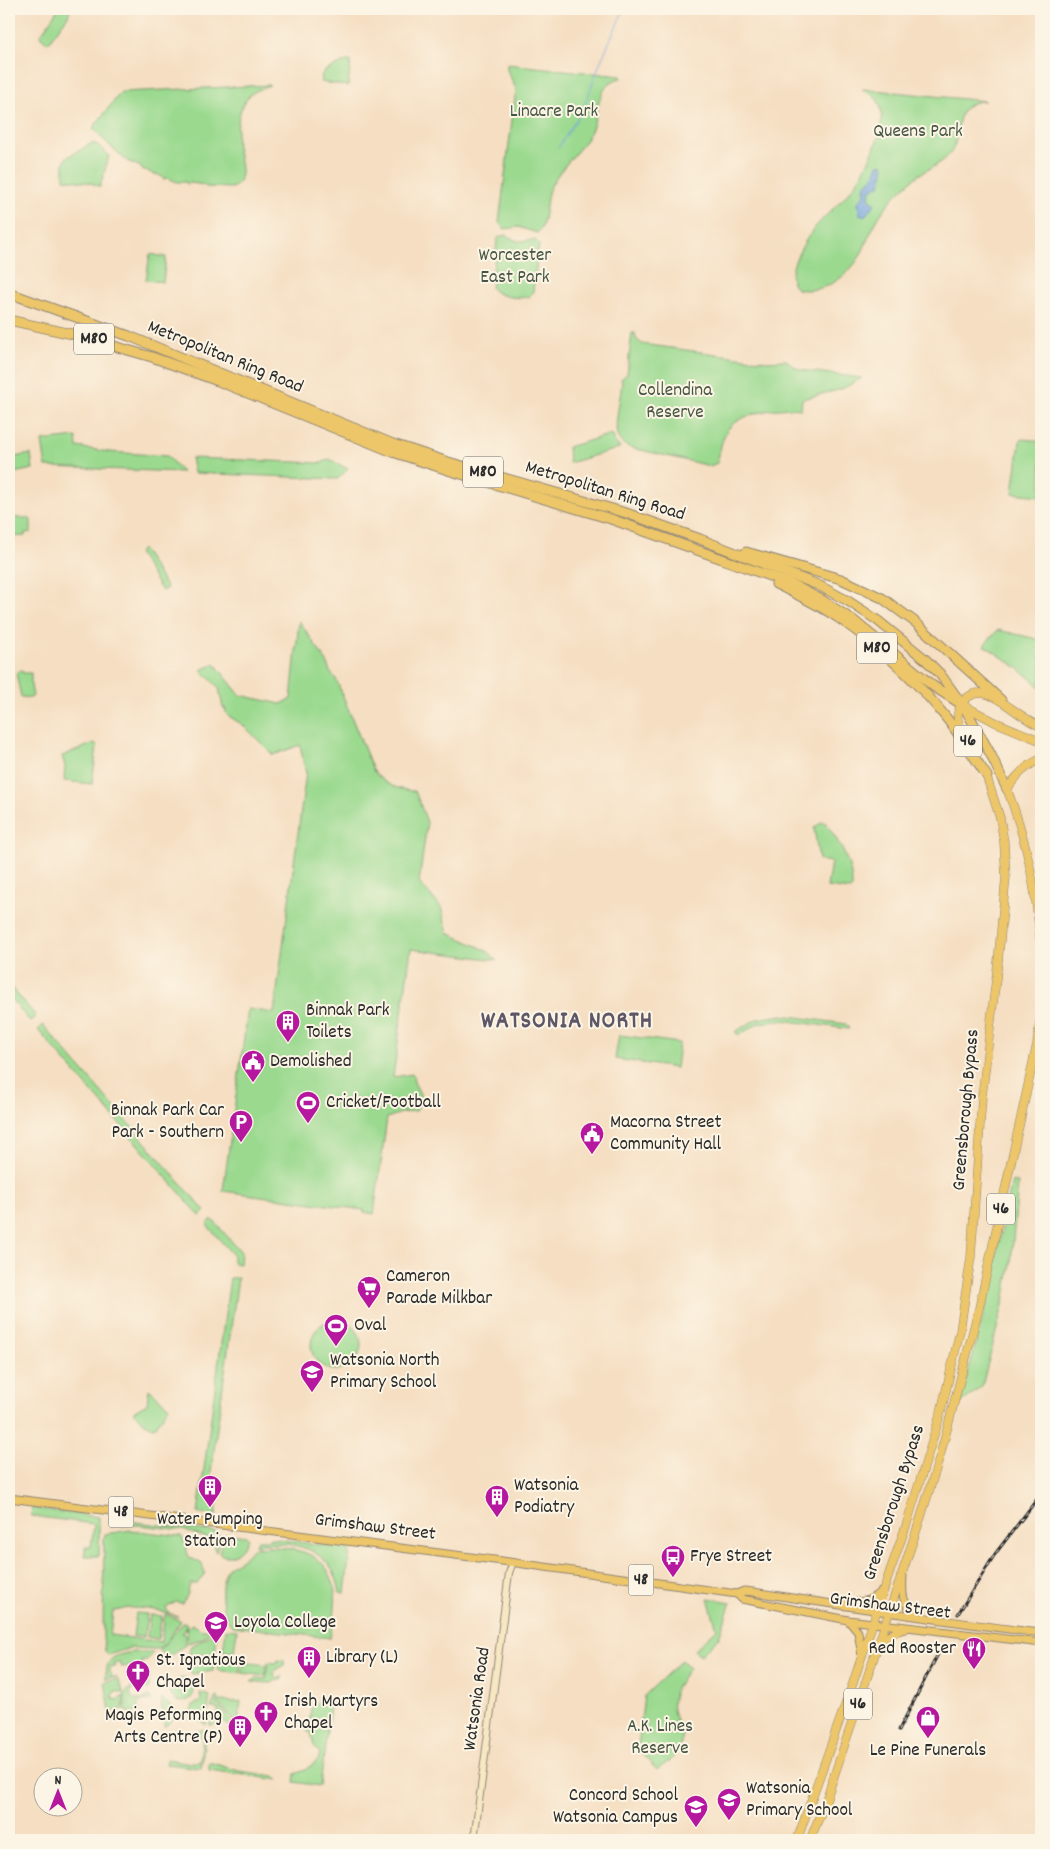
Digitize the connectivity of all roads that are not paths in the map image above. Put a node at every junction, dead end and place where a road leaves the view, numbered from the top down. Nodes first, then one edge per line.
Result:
1 (9, 293) edge
2 (9, 320) edge
3 (700, 539) junction
4 (731, 562) junction
5 (1001, 700) junction
6 (962, 704) junction
7 (1041, 728) edge
8 (1041, 741) edge
9 (1041, 759) edge
10 (987, 776) junction
11 (1007, 789) junction
12 (1041, 947) edge
13 (1041, 1016) edge
14 (9, 1498) edge
15 (513, 1562) junction
16 (903, 1571) junction
17 (884, 1588) junction
18 (757, 1592) junction
19 (737, 1594) junction
20 (755, 1602) junction
21 (834, 1604) junction
22 (877, 1611) junction
23 (889, 1612) junction
24 (918, 1616) junction
25 (848, 1620) junction
26 (873, 1623) junction
27 (884, 1625) junction
28 (915, 1628) junction
29 (1029, 1632) junction
30 (1041, 1633) edge
31 (1020, 1640) junction
32 (1028, 1641) junction
33 (1041, 1643) edge
34 (876, 1652) junction
35 (862, 1656) junction
36 (474, 1840) edge
37 (797, 1840) edge
38 (810, 1840) edge

1 - 3 highway, Metropolitan Ring Road / M80
2 - 4 highway, Metropolitan Ring Road / M80
3 - 5 highway
3 - 6 highway, Metropolitan Ring Road / M80
4 - 6 highway, Metropolitan Ring Road
4 - 10 highway, M80
5 - 6 highway, 46
5 - 7 highway, 46
6 - 8 highway, Metropolitan Ring Road
6 - 10 highway, Greensborough Bypass / 46
6 - 11 highway, Metropolitan Ring Road / M80
9 - 11 highway
10 - 17 highway, Greensborough Bypass / 46
11 - 12 highway
13 - 16 highway, Greensborough Bypass / 46
14 - 15 main road, Grimshaw Street / 48
15 - 19 main road, Grimshaw Street / 48
15 - 36 main road, Watsonia Road
16 - 23 highway, Greensborough Bypass / 46
16 - 24 main road
17 - 21 main road
17 - 22 highway, Greensborough Bypass / 46
18 - 19 main road, Grimshaw Street / 48
18 - 20 main road
18 - 21 main road, Grimshaw Street / 48
19 - 20 main road, Grimshaw Street / 48
20 - 25 main road, Grimshaw Street / 48
21 - 22 main road, Grimshaw Street / 48
22 - 23 main road, Grimshaw Street / 48
22 - 26 highway, 46
23 - 24 main road, Grimshaw Street / 48
23 - 27 highway, 46
24 - 29 main road, Grimshaw Street / 48
25 - 26 main road, Grimshaw Street / 48
25 - 35 main road
26 - 27 main road, Grimshaw Street / 48
26 - 35 highway, 46
27 - 28 main road, Grimshaw Street / 48
27 - 34 highway, 46
28 - 31 main road, Grimshaw Street / 48
28 - 34 main road
29 - 30 main road, Grimshaw Street / 48
29 - 31 main road
29 - 32 main road
31 - 32 main road, Grimshaw Street / 48
32 - 33 main road, Grimshaw Street / 48
34 - 38 highway, 46
35 - 37 highway, 46

